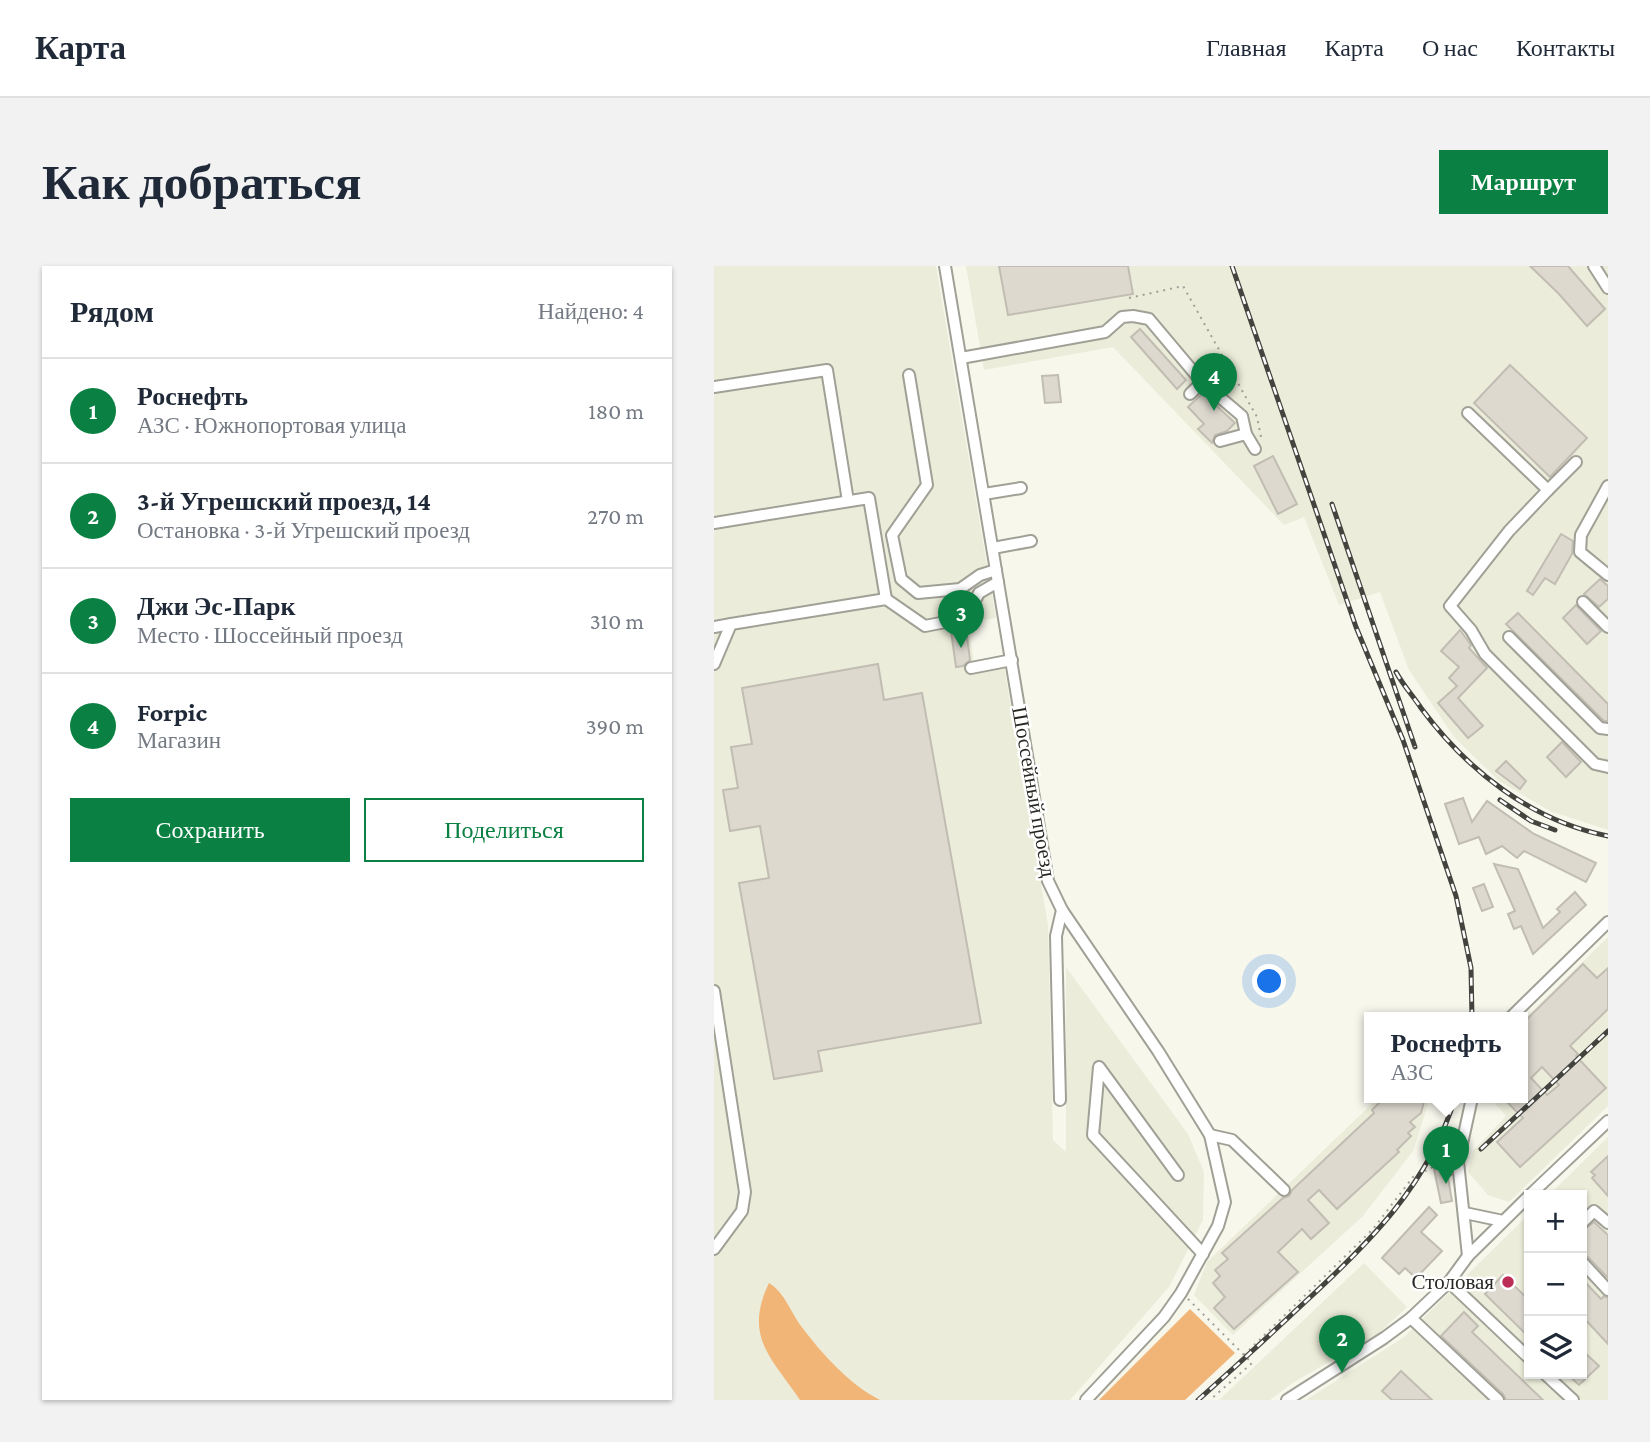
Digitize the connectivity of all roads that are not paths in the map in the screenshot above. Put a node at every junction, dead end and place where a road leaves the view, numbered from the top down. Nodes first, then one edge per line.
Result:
1 (945, 266) edge
2 (1594, 266) edge
3 (1608, 288) edge
4 (961, 358) junction
5 (909, 375) dead end
6 (1202, 382) junction
7 (714, 387) edge
8 (1190, 394) dead end
9 (1468, 412) dead end
10 (1246, 434) junction
11 (1220, 442) dead end
12 (1255, 449) road end
13 (1576, 462) dead end
14 (1608, 486) edge
15 (1021, 488) dead end
16 (1548, 490) junction
17 (984, 494) junction
18 (848, 502) junction
19 (714, 523) edge
20 (1031, 541) dead end
21 (993, 548) junction
22 (1608, 575) edge
23 (997, 576) junction
24 (886, 599) junction
25 (1583, 602) dead end
26 (731, 624) junction
27 (714, 627) edge
28 (1608, 627) edge
29 (1509, 637) dead end
30 (1012, 660) junction
31 (714, 664) edge
32 (971, 668) dead end
33 (1608, 729) edge
34 (1608, 766) edge
35 (1062, 910) junction
36 (1608, 922) edge
37 (714, 991) edge
38 (1516, 1012) edge
39 (1060, 1100) dead end
40 (1471, 1103) edge
41 (1608, 1121) edge
42 (1210, 1135) junction
43 (1459, 1150) junction
44 (1449, 1169) road end
45 (1178, 1175) dead end
46 (1284, 1190) dead end
47 (1536, 1190) edge
48 (1524, 1202) edge
49 (1465, 1213) junction
50 (1587, 1218) edge
51 (1503, 1221) junction
52 (1608, 1223) edge
53 (714, 1249) edge
54 (1203, 1254) junction
55 (1468, 1256) junction
56 (1587, 1267) edge
57 (1449, 1282) junction
58 (1608, 1290) edge
59 (1411, 1318) junction
60 (1524, 1353) edge
61 (1550, 1379) edge
62 (1086, 1400) edge
63 (1287, 1400) edge
64 (1498, 1400) edge
65 (1573, 1400) edge

1 - 4 street, Шоссейный проезд
2 - 3 street
4 - 6 street
4 - 17 street, Шоссейный проезд
5 - 23 street
6 - 8 street
6 - 10 street
7 - 18 street
9 - 16 street
10 - 11 street
10 - 12 street
13 - 16 street
14 - 22 street
15 - 17 street
16 - 34 street
17 - 21 street, Шоссейный проезд
18 - 19 street
18 - 24 street
20 - 21 street
21 - 23 street, Шоссейный проезд
23 - 24 street
23 - 30 street, Шоссейный проезд
24 - 26 street
25 - 28 street
26 - 27 street
26 - 31 street
29 - 33 street
30 - 32 street
30 - 35 street, Шоссейный проезд
35 - 39 street
35 - 42 street, Шоссейный проезд
36 - 38 street
37 - 53 street
40 - 43 street
41 - 47 street
42 - 46 street
42 - 54 street, Шоссейный проезд
43 - 44 street
43 - 49 street
45 - 54 street
48 - 51 street
49 - 51 street
49 - 55 street
50 - 52 street
51 - 55 street
54 - 62 street, Шоссейный проезд
55 - 57 street
56 - 58 street
57 - 59 street
57 - 60 street
59 - 63 street
59 - 64 street
61 - 65 street

